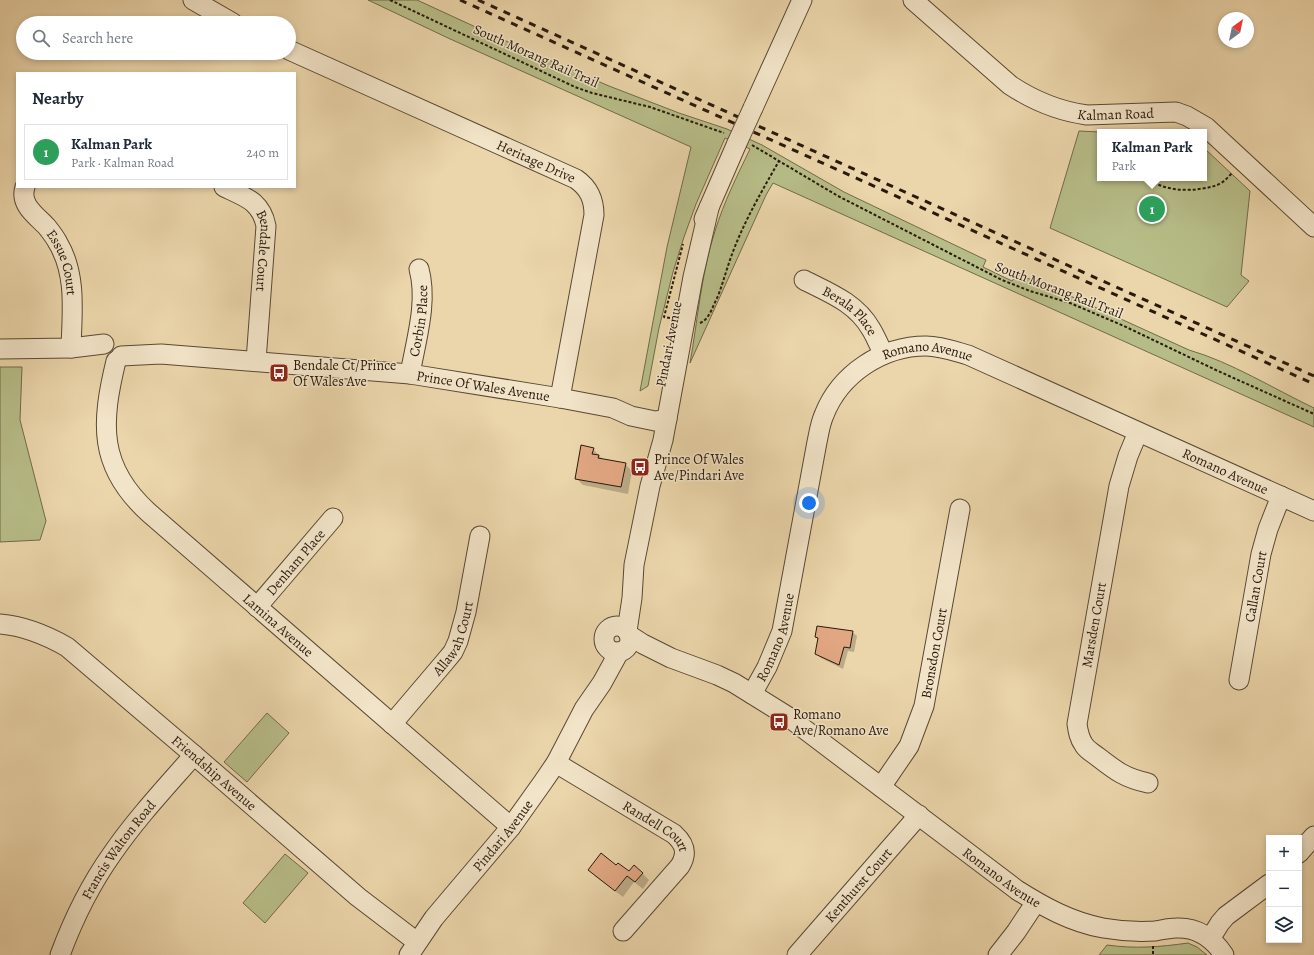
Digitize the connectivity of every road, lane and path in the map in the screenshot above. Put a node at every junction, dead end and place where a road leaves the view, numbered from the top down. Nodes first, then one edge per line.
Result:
1 (192, 0) edge
2 (390, 0) edge
3 (802, 0) edge
4 (913, 0) edge
5 (221, 16) edge
6 (296, 53) edge
7 (700, 125) dead end
8 (779, 161) dead end
9 (1233, 173) dead end
10 (802, 174) dead end
11 (1151, 181) edge
12 (25, 188) edge
13 (226, 188) edge
14 (709, 208) junction
15 (1314, 227) edge
16 (419, 269) dead end
17 (804, 280) dead end
18 (685, 321) junction
19 (71, 348) junction
20 (0, 349) edge
21 (112, 353) junction
22 (884, 354) junction
23 (256, 361) junction
24 (410, 374) junction
25 (560, 398) junction
26 (1314, 414) edge
27 (659, 417) junction
28 (1138, 432) junction
29 (1281, 496) junction
30 (960, 509) dead end
31 (1314, 511) edge
32 (333, 518) dead end
33 (480, 536) dead end
34 (257, 607) junction
35 (0, 624) edge
36 (620, 640) junction
37 (1239, 680) dead end
38 (752, 694) junction
39 (392, 724) junction
40 (194, 755) junction
41 (556, 763) junction
42 (1148, 783) dead end
43 (881, 787) junction
44 (919, 815) junction
45 (511, 827) junction
46 (1314, 836) edge
47 (1302, 850) edge
48 (1266, 886) edge
49 (1036, 902) junction
50 (623, 931) dead end
51 (1205, 936) junction
52 (1152, 946) dead end
53 (413, 948) edge
54 (60, 955) edge
55 (797, 955) edge
56 (998, 955) edge
57 (1153, 955) edge
58 (1224, 955) edge

1 - 5 street
2 - 7 path, South Morang Rail Trail
3 - 14 street, Pindari Avenue, bridge
4 - 15 street, Kalman Road
6 - 25 street, Heritage Drive
8 - 18 path
9 - 11 path
10 - 26 path, South Morang Rail Trail
12 - 19 street, Essue Court
13 - 23 street, Bendale Court
14 - 18 street, Pindari Avenue
14 - 27 street, Pindari Avenue
16 - 24 street, Corbin Place
17 - 22 street, Berala Place
18 - 27 street, Pindari Avenue
19 - 20 street, Prince Of Wales Avenue
19 - 21 street, Prince Of Wales Avenue
21 - 23 street, Prince Of Wales Avenue
21 - 34 street, Lamina Avenue
22 - 28 street, Romano Avenue
22 - 38 street, Romano Avenue
23 - 24 street, Prince Of Wales Avenue
24 - 25 street, Prince Of Wales Avenue
25 - 27 street, Prince Of Wales Avenue
27 - 36 street, Pindari Avenue
28 - 29 street, Romano Avenue
28 - 42 street, Marsden Court
29 - 31 street, Romano Avenue
29 - 37 street, Callan Court
30 - 43 street, Bronsdon Court
32 - 34 street, Denham Place
33 - 39 street, Allawah Court
34 - 39 street, Lamina Avenue
35 - 40 street, Friendship Avenue
36 - 38 street, Romano Avenue
36 - 41 street, Pindari Avenue
38 - 43 street, Romano Avenue
39 - 45 street, Lamina Avenue
40 - 53 street, Friendship Avenue
40 - 54 street, Francis Walton Road
41 - 45 street, Pindari Avenue
41 - 50 street, Randell Court
43 - 44 street, Romano Avenue
44 - 49 street, Romano Avenue
44 - 55 street, Kenthurst Court
45 - 53 street, Pindari Avenue
46 - 47 street
48 - 51 street
49 - 51 street, Romano Avenue
49 - 56 street
51 - 58 street
52 - 57 path

